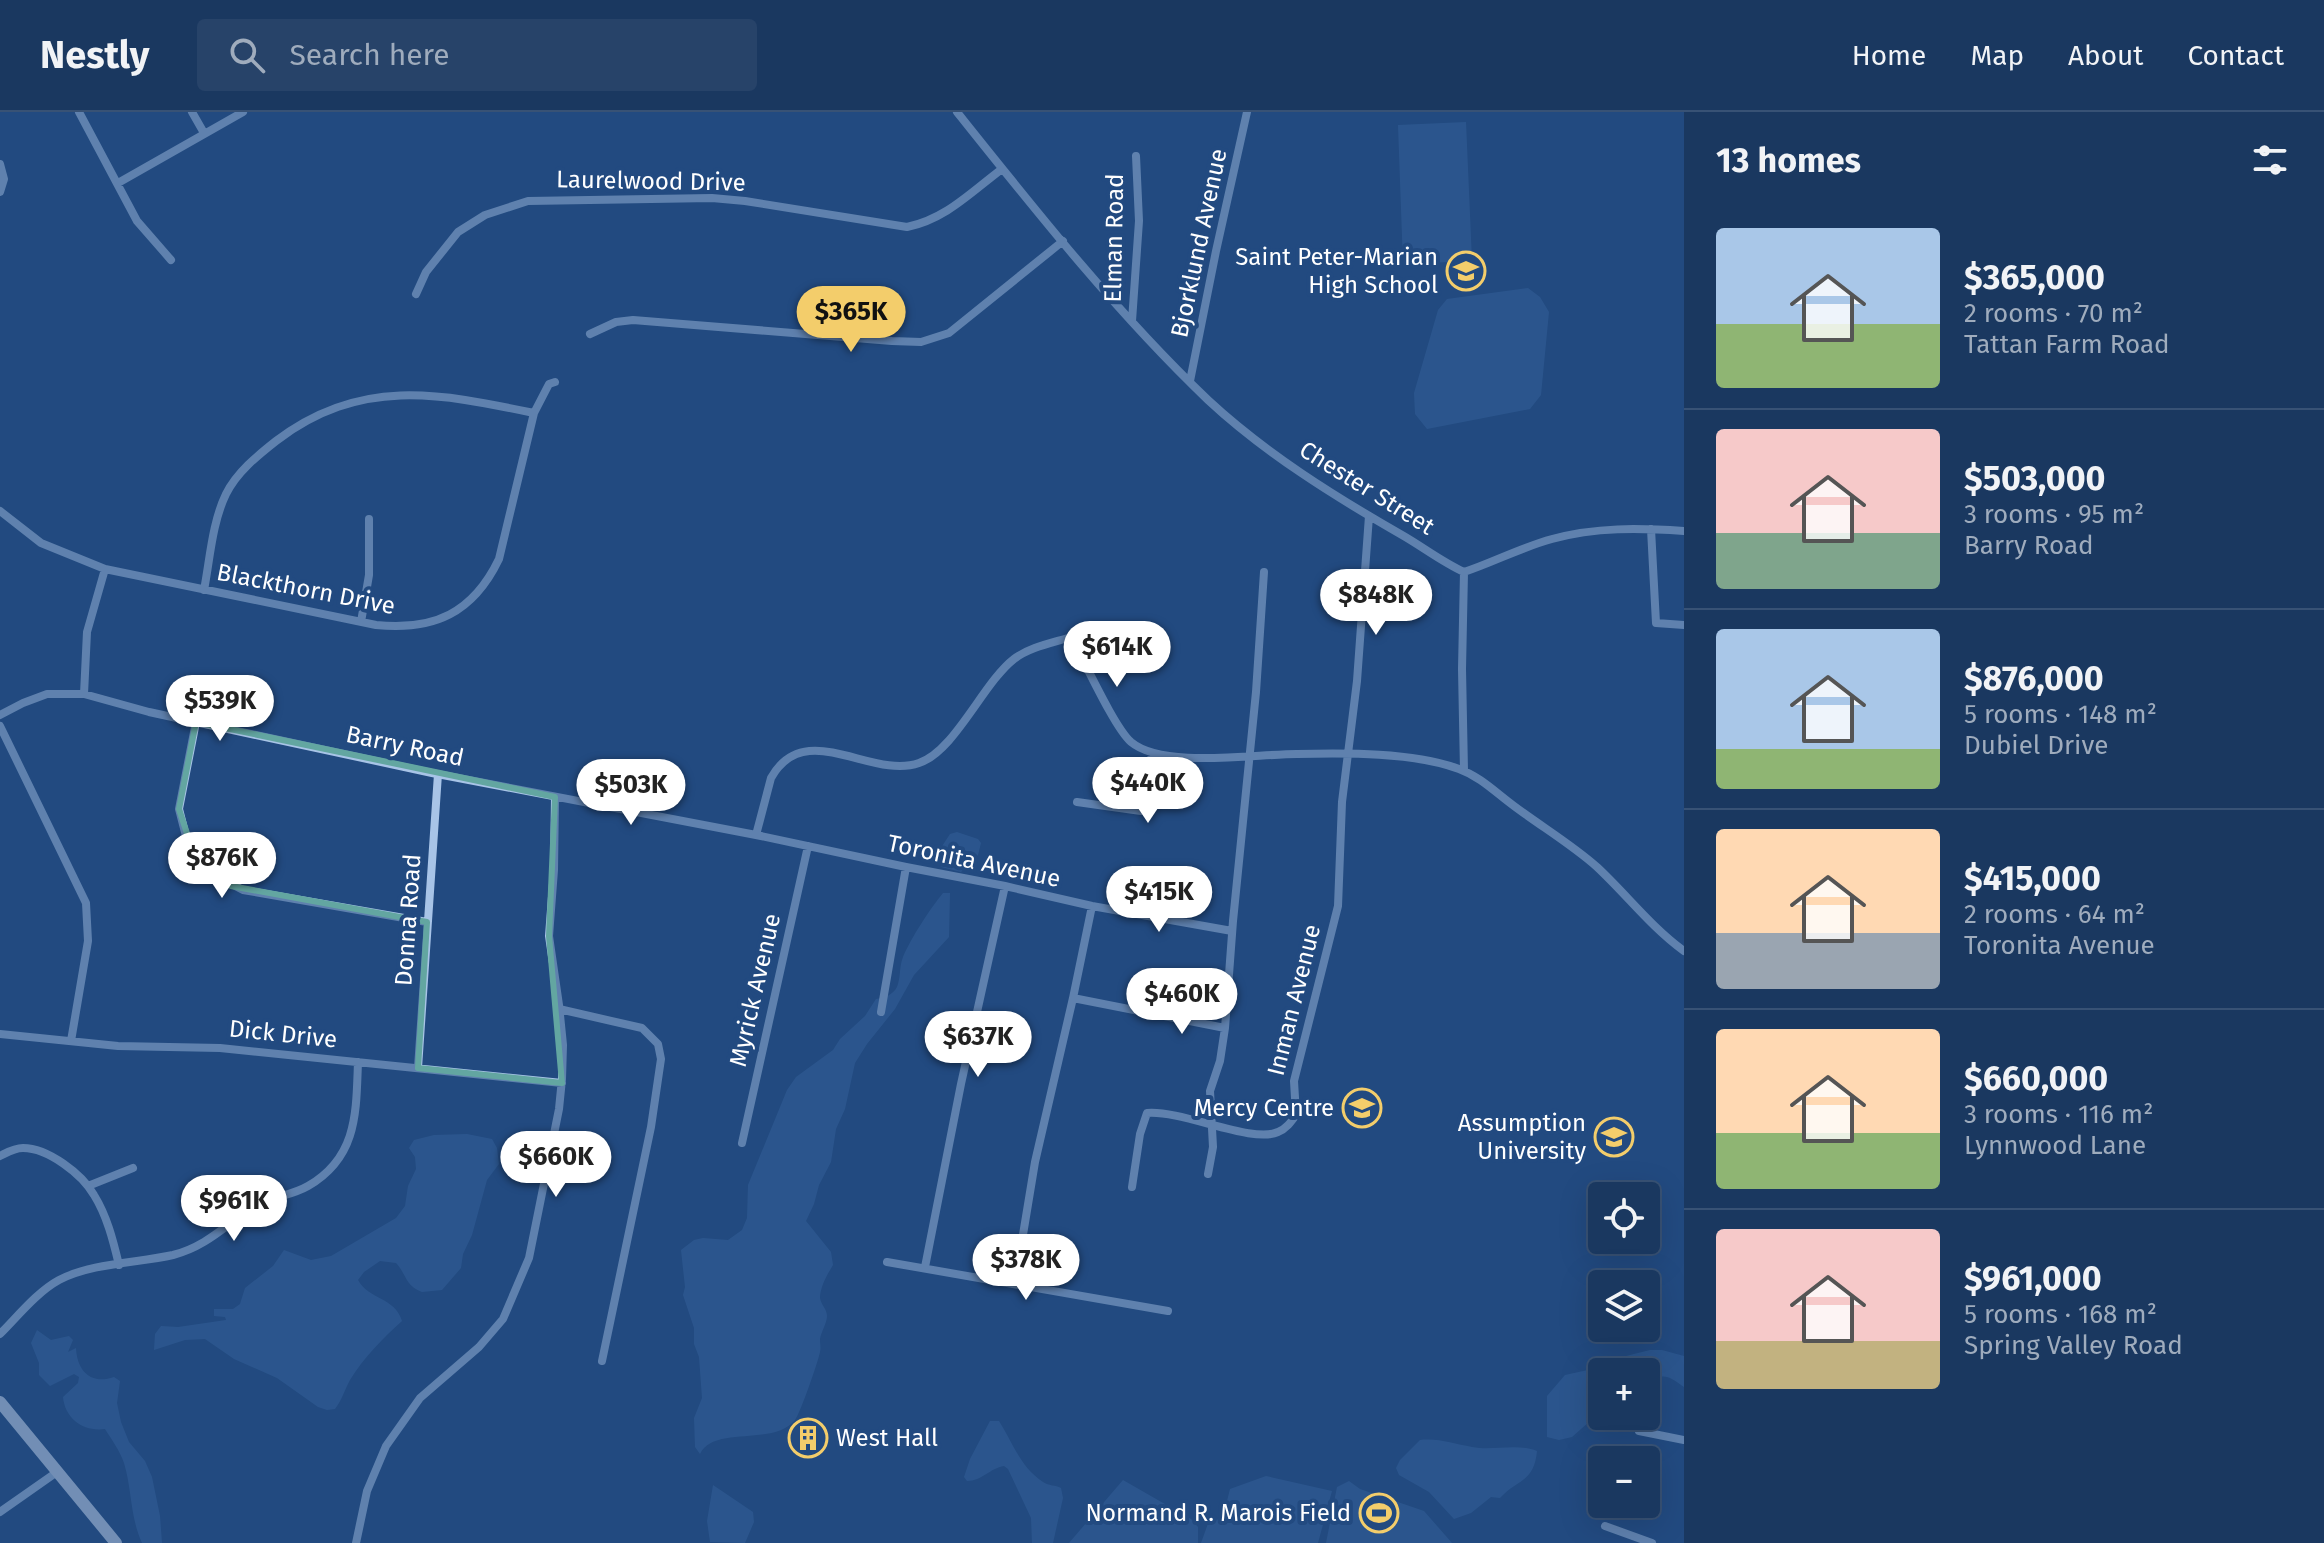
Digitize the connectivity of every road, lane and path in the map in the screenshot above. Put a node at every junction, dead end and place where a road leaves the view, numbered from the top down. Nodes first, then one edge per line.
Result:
1 (79, 112) edge
2 (192, 112) edge
3 (243, 112) edge
4 (957, 112) edge
5 (1247, 112) edge
6 (204, 133) junction
7 (1136, 156) dead end
8 (0, 164) edge
9 (1002, 169) junction
10 (118, 183) junction
11 (0, 192) edge
12 (1063, 241) junction
13 (171, 260) dead end
14 (416, 294) dead end
15 (1132, 321) junction
16 (590, 334) dead end
17 (1190, 381) junction
18 (555, 382) dead end
19 (534, 413) junction
20 (0, 511) edge
21 (1369, 516) junction
22 (369, 519) dead end
23 (1651, 529) junction
24 (1684, 531) edge
25 (105, 569) junction
26 (1264, 572) dead end
27 (1464, 572) junction
28 (204, 590) junction
29 (361, 622) junction
30 (1684, 625) edge
31 (84, 694) junction
32 (0, 715) edge
33 (196, 722) junction
34 (0, 726) edge
35 (1152, 754) junction
36 (1250, 755) junction
37 (1349, 755) junction
38 (1464, 771) junction
39 (438, 774) junction
40 (555, 797) junction
41 (1077, 802) dead end
42 (756, 835) junction
43 (808, 846) junction
44 (906, 867) junction
45 (1005, 886) junction
46 (1092, 906) junction
47 (427, 922) junction
48 (1232, 931) junction
49 (1684, 951) edge
50 (1073, 998) junction
51 (559, 1009) junction
52 (881, 1012) dead end
53 (1225, 1028) junction
54 (0, 1034) edge
55 (71, 1041) junction
56 (358, 1062) junction
57 (418, 1068) junction
58 (562, 1083) junction
59 (1211, 1123) junction
60 (742, 1143) dead end
61 (0, 1156) edge
62 (133, 1168) dead end
63 (1208, 1174) dead end
64 (88, 1186) junction
65 (1132, 1187) dead end
66 (887, 1262) dead end
67 (119, 1265) junction
68 (925, 1267) junction
69 (1015, 1283) junction
70 (1168, 1311) dead end
71 (0, 1334) edge
72 (602, 1361) dead end
73 (0, 1402) edge
74 (1639, 1431) dead end
75 (1684, 1440) edge
76 (57, 1472) junction
77 (0, 1512) edge
78 (1605, 1526) dead end
79 (116, 1543) edge
80 (356, 1543) edge
81 (1652, 1543) edge

1 - 10 street
2 - 6 street
3 - 6 street
4 - 9 street, Chester Street
5 - 17 street, Bjorklund Avenue
6 - 10 street
7 - 15 street, Elman Road
8 - 11 street
9 - 12 street, Chester Street
9 - 14 street, Laurelwood Drive
10 - 13 street
12 - 15 street, Chester Street
12 - 16 street
15 - 17 street, Chester Street
17 - 21 street, Chester Street
18 - 19 street, Blackthorn Drive
19 - 28 street
19 - 29 street, Blackthorn Drive
20 - 25 street, Blackthorn Drive
21 - 27 street, Chester Street
21 - 37 street, Inman Avenue
22 - 29 street
23 - 24 street
23 - 27 street
23 - 30 street
25 - 28 street, Blackthorn Drive
25 - 31 street
26 - 36 street
27 - 38 street
28 - 29 street, Blackthorn Drive
31 - 32 street, Barry Road
31 - 33 street, Barry Road
33 - 39 street, Barry Road
33 - 47 street
34 - 55 street
35 - 36 street
35 - 41 street
35 - 42 street
36 - 37 street
36 - 48 street
37 - 38 street
37 - 59 street, Inman Avenue
38 - 49 street
39 - 40 street, Barry Road
39 - 47 street, Donna Road
40 - 42 street, Barry Road
40 - 51 street
42 - 43 street, Toronita Avenue
43 - 44 street, Toronita Avenue
43 - 60 street, Myrick Avenue
44 - 45 street, Toronita Avenue
44 - 52 street
45 - 46 street, Toronita Avenue
45 - 68 street
46 - 48 street, Toronita Avenue
46 - 50 street
47 - 57 street, Donna Road
48 - 53 street
50 - 53 street
50 - 69 street
51 - 58 street
51 - 72 street
53 - 59 street
54 - 55 street, Dick Drive
55 - 56 street, Dick Drive
56 - 57 street, Dick Drive
56 - 67 street
57 - 58 street, Dick Drive
58 - 80 street
59 - 63 street
59 - 65 street, Inman Avenue
61 - 64 street
62 - 64 street
64 - 67 street
66 - 68 street
67 - 71 street
68 - 69 street
69 - 70 street
73 - 76 main road
74 - 75 street
76 - 77 street
76 - 79 main road
78 - 81 street

